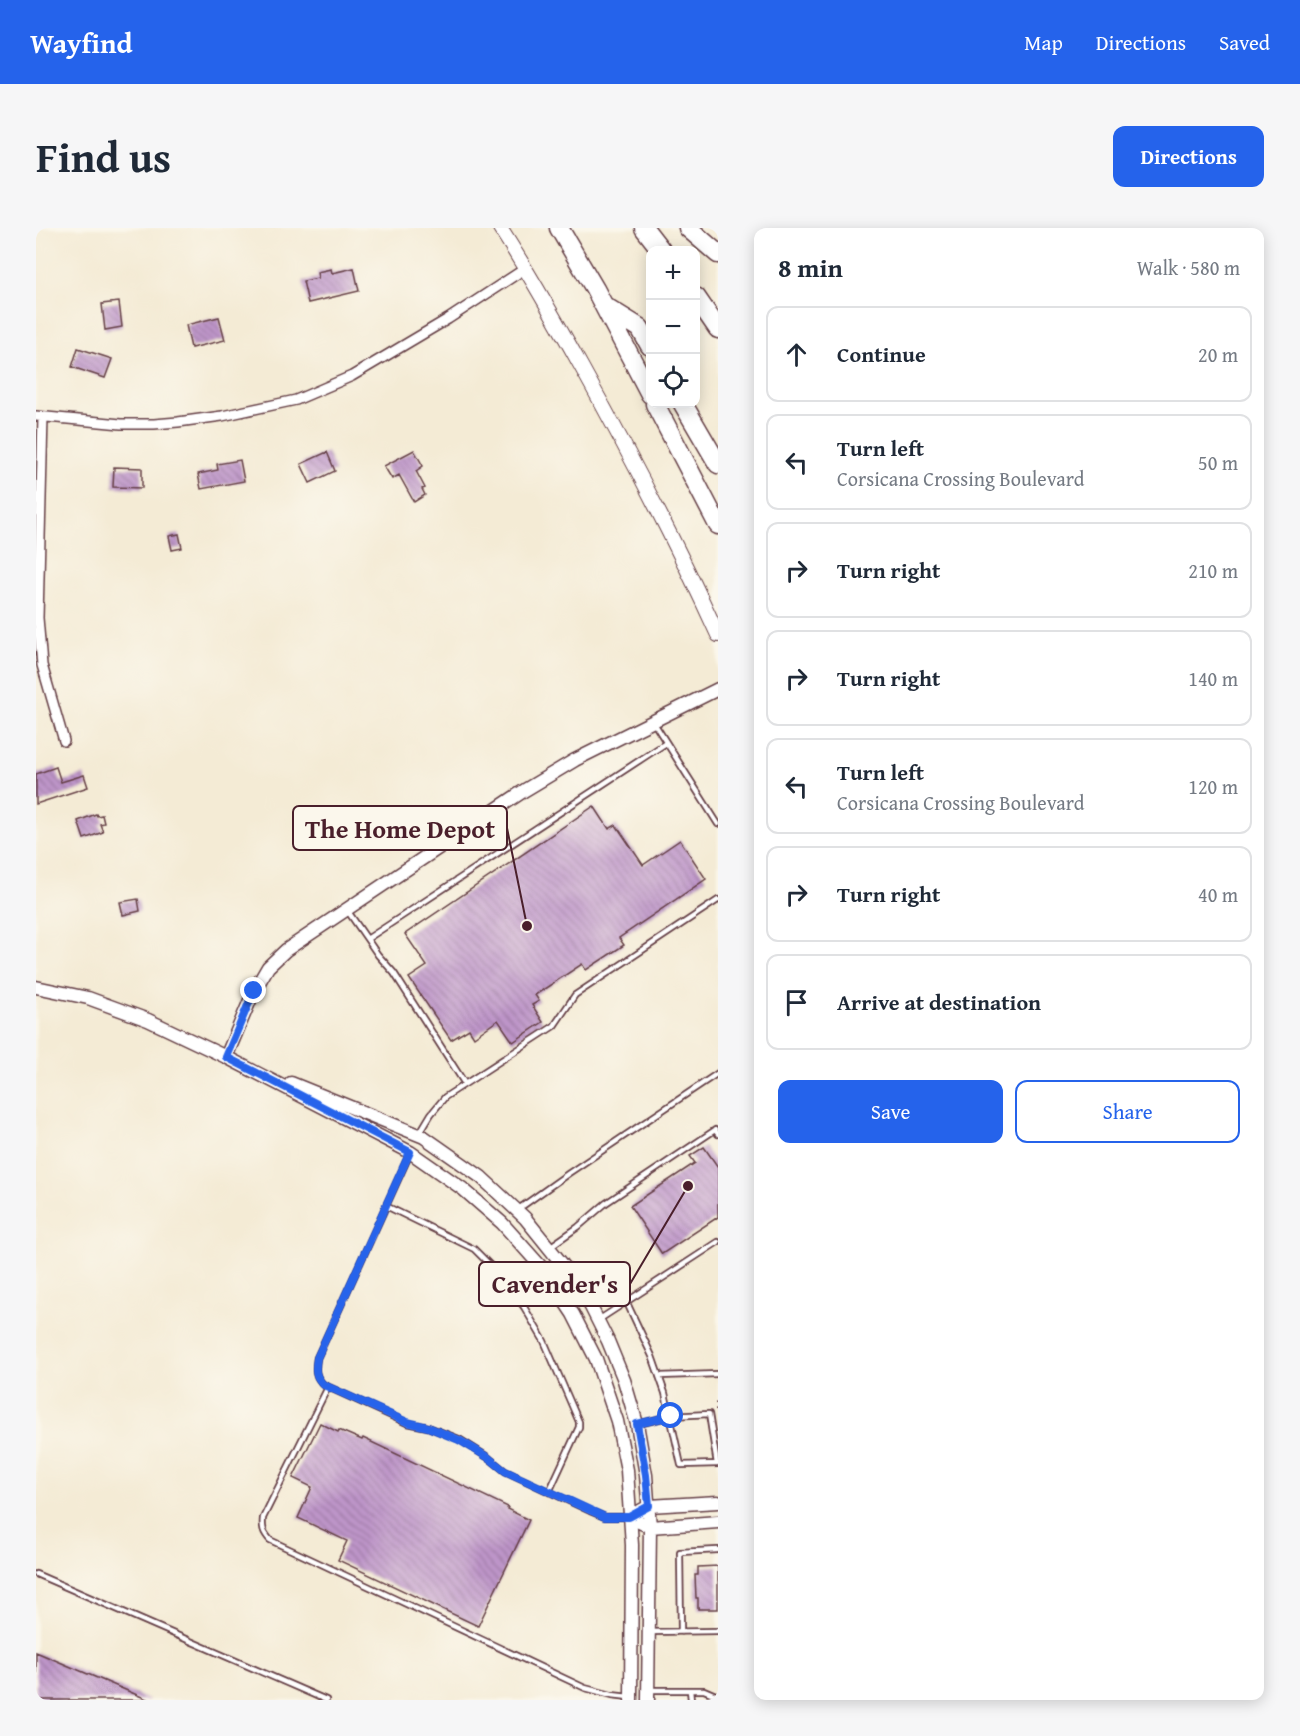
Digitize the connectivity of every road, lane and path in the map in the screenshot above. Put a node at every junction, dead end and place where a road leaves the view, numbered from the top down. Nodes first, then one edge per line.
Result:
1 (500, 228) edge
2 (559, 228) edge
3 (644, 228) edge
4 (688, 228) edge
5 (658, 246) edge
6 (718, 254) edge
7 (526, 268) junction
8 (698, 300) edge
9 (604, 306) junction
10 (718, 329) edge
11 (646, 338) edge
12 (646, 385) edge
13 (657, 408) edge
14 (685, 408) edge
15 (40, 417) edge
16 (718, 464) edge
17 (718, 525) edge
18 (718, 635) edge
19 (718, 689) edge
20 (652, 721) junction
21 (64, 741) dead end
22 (666, 743) junction
23 (718, 824) edge
24 (718, 900) edge
25 (347, 909) junction
26 (368, 939) junction
27 (36, 987) edge
28 (226, 1057) junction
29 (718, 1073) edge
30 (465, 1084) junction
31 (419, 1134) junction
32 (718, 1134) edge
33 (410, 1152) junction
34 (386, 1206) junction
35 (517, 1210) junction
36 (718, 1242) edge
37 (550, 1247) junction
38 (627, 1303) junction
39 (597, 1321) junction
40 (580, 1329) junction
41 (718, 1374) edge
42 (659, 1376) junction
43 (328, 1387) junction
44 (671, 1416) junction
45 (637, 1424) junction
46 (717, 1464) edge
47 (549, 1492) junction
48 (718, 1502) edge
49 (649, 1506) junction
50 (629, 1517) junction
51 (718, 1522) edge
52 (650, 1527) junction
53 (718, 1550) edge
54 (36, 1574) edge
55 (718, 1631) edge
56 (649, 1632) junction
57 (681, 1632) junction
58 (690, 1690) junction
59 (648, 1696) edge
60 (718, 1696) edge
61 (631, 1699) edge
62 (327, 1700) edge
63 (691, 1700) edge

1 - 7 main road
2 - 9 highway
3 - 5 highway
4 - 6 highway
7 - 15 street
7 - 18 main road
8 - 10 highway
9 - 11 highway
9 - 12 highway
13 - 17 highway
14 - 16 highway
15 - 21 street
19 - 20 street
20 - 22 lane
20 - 25 street
22 - 23 lane
22 - 26 lane
24 - 30 lane
25 - 26 lane
25 - 28 street
26 - 30 lane
27 - 28 street
28 - 31 street
28 - 33 street
29 - 35 lane
30 - 31 lane
31 - 33 street
31 - 35 street
32 - 37 lane
33 - 34 lane
33 - 40 street
34 - 43 lane
34 - 47 lane
35 - 37 street
36 - 38 lane
37 - 39 street
38 - 39 lane
38 - 42 lane
39 - 40 street
39 - 45 street
40 - 50 street
41 - 42 lane
42 - 44 lane
43 - 47 lane
43 - 61 lane
44 - 45 lane
44 - 46 lane
44 - 46 lane
45 - 49 street
47 - 50 lane
48 - 49 street
49 - 50 street
49 - 52 street
50 - 52 street
50 - 61 street
51 - 52 street
52 - 56 street
53 - 57 lane
54 - 62 lane
55 - 57 lane
56 - 57 lane
56 - 59 street
58 - 59 lane
58 - 60 lane
58 - 63 lane
59 - 61 street

